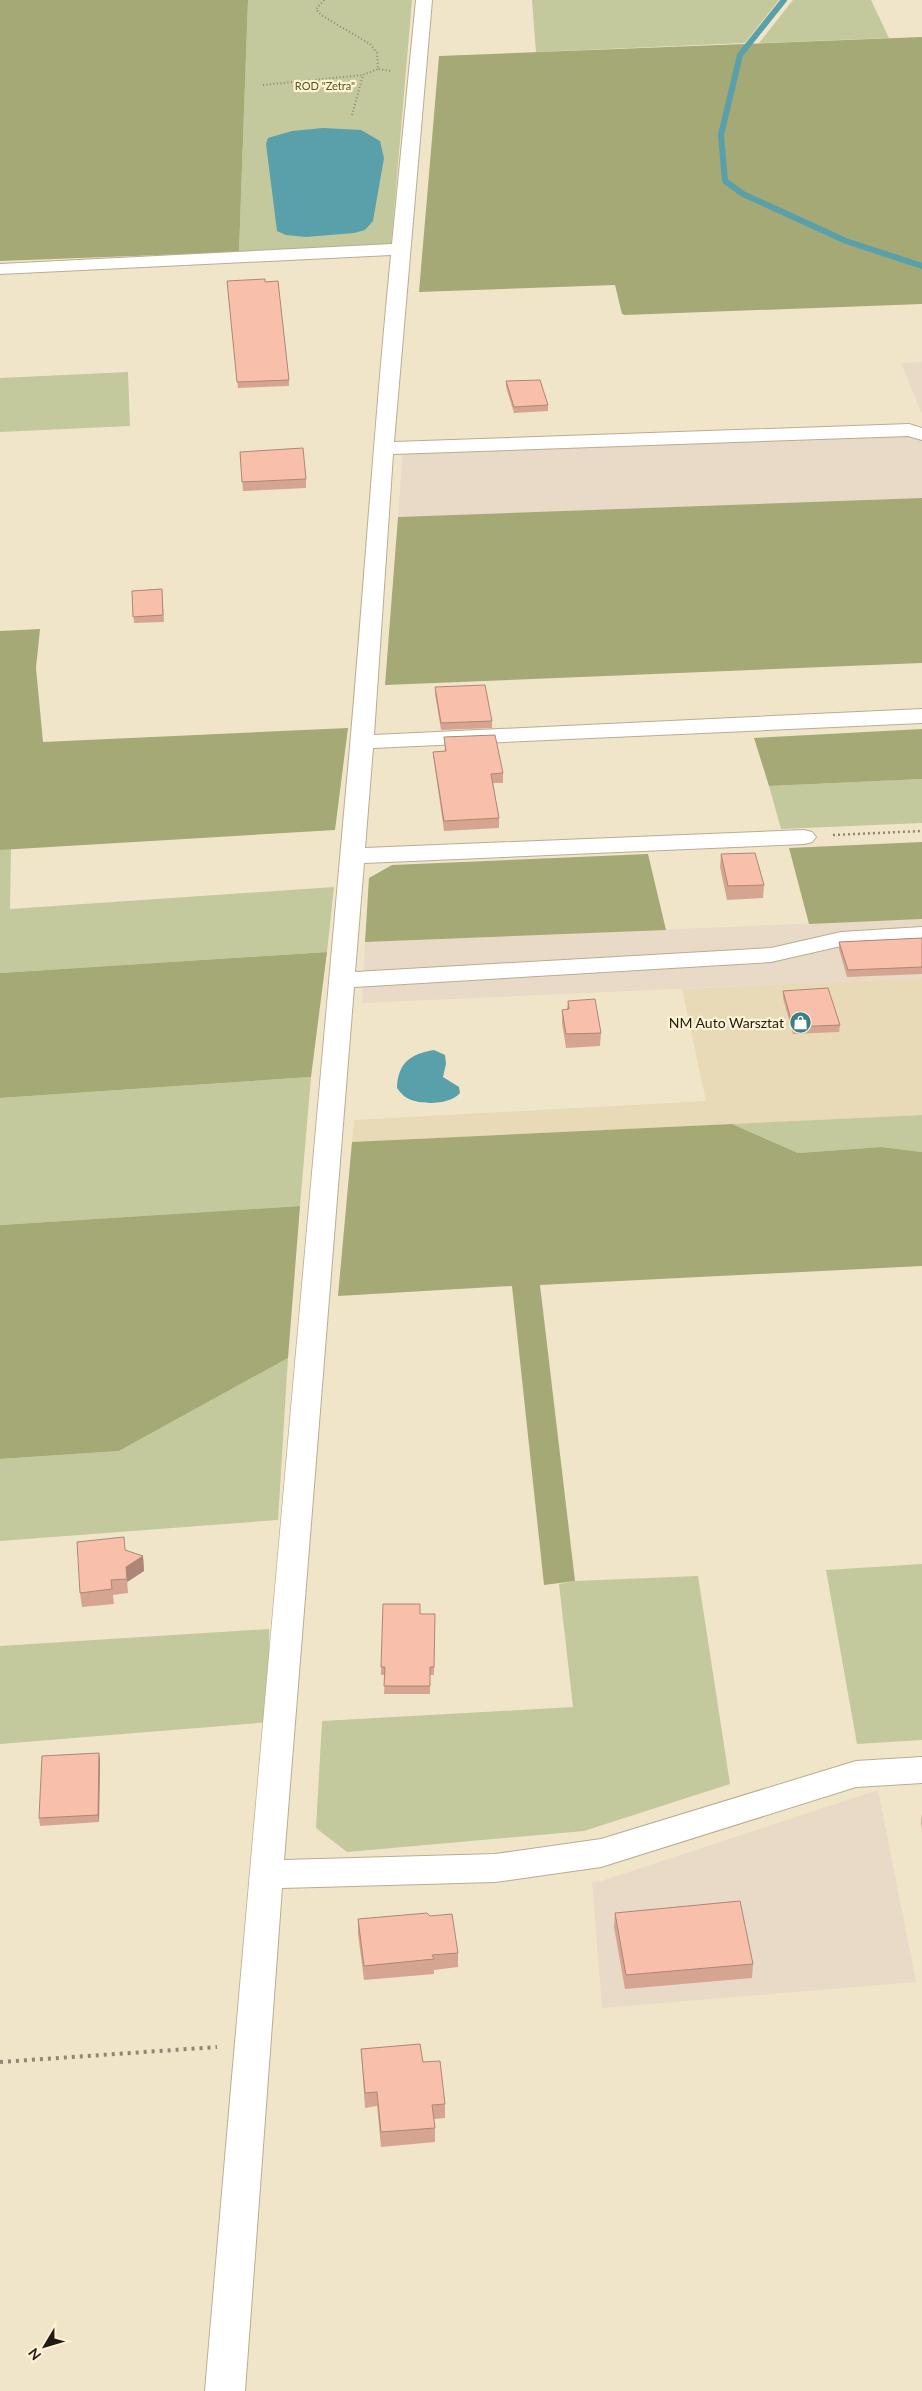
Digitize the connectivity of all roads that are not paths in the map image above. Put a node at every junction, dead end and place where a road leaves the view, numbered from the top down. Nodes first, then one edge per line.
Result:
1 (424, 0) edge
2 (401, 249) junction
3 (0, 269) edge
4 (922, 434) edge
5 (384, 448) junction
6 (922, 716) edge
7 (362, 742) junction
8 (804, 837) road end
9 (352, 856) junction
10 (922, 934) edge
11 (342, 980) junction
12 (922, 1770) edge
13 (266, 1875) junction
14 (225, 2391) edge

1 - 2 street
2 - 3 street
2 - 5 street
4 - 5 street
5 - 7 street
6 - 7 street
7 - 9 street
8 - 9 street
9 - 11 street
10 - 11 street
11 - 13 street
12 - 13 street
13 - 14 street

